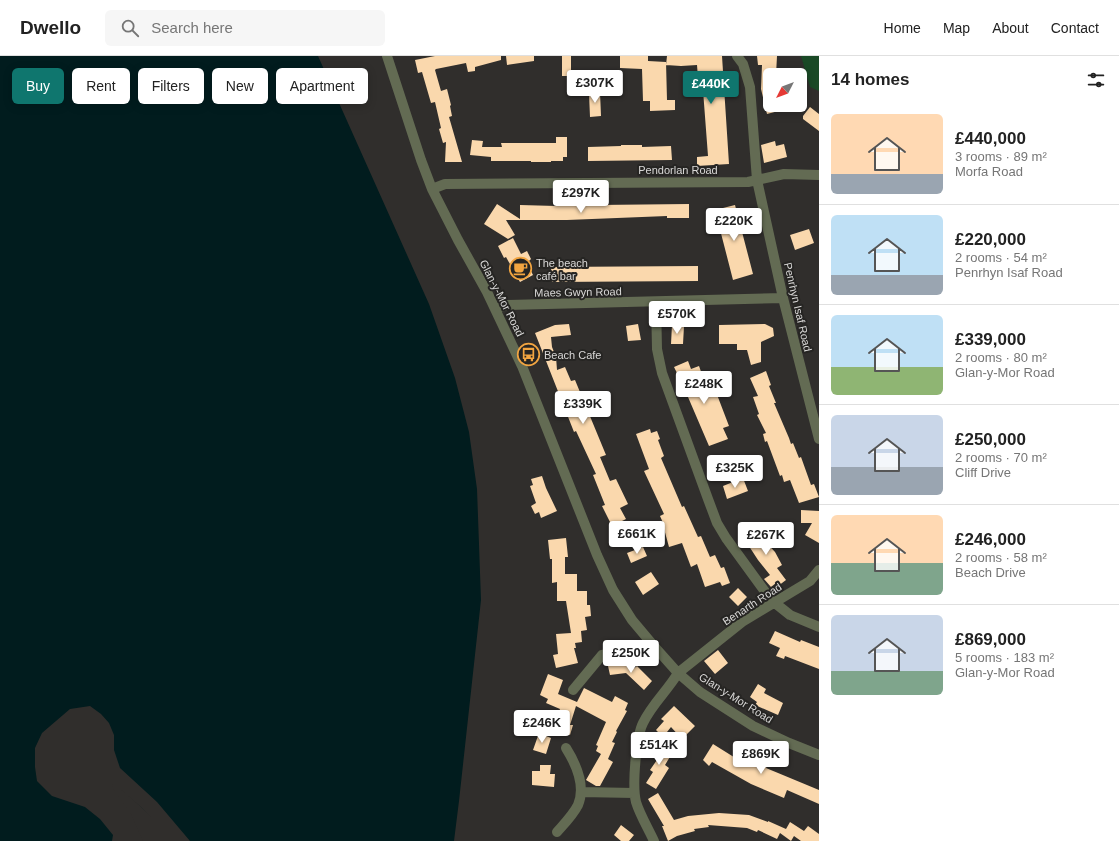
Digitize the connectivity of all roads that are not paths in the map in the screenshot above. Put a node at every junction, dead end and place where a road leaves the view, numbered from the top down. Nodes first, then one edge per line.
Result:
1 (387, 56) edge
2 (737, 56) edge
3 (819, 175) edge
4 (757, 180) junction
5 (432, 189) junction
6 (782, 298) junction
7 (656, 302) junction
8 (496, 309) junction
9 (819, 439) edge
10 (819, 570) edge
11 (774, 603) junction
12 (819, 627) edge
13 (653, 645) junction
14 (678, 673) junction
15 (573, 690) dead end
16 (566, 748) dead end
17 (819, 755) edge
18 (581, 792) junction
19 (634, 793) junction
20 (557, 832) dead end
21 (654, 841) edge

1 - 5 street, Glan-y-Mor Road
2 - 4 street, Penrhyn Isaf Road
3 - 4 street, Pendorlan Road
4 - 5 street, Pendorlan Road
4 - 6 street, Penrhyn Isaf Road
5 - 8 street, Glan-y-Mor Road
6 - 7 street, Maes Gwyn Road
6 - 9 street, Penrhyn Isaf Road
7 - 8 street, Maes Gwyn Road
7 - 11 street
8 - 13 street, Glan-y-Mor Road
10 - 11 street, Benarth Road
11 - 12 street
11 - 14 street, Benarth Road
13 - 14 street, Glan-y-Mor Road
13 - 15 street
14 - 17 street, Glan-y-Mor Road
14 - 19 street, Benarth Road
16 - 18 street
18 - 19 street
18 - 20 street
19 - 21 street

